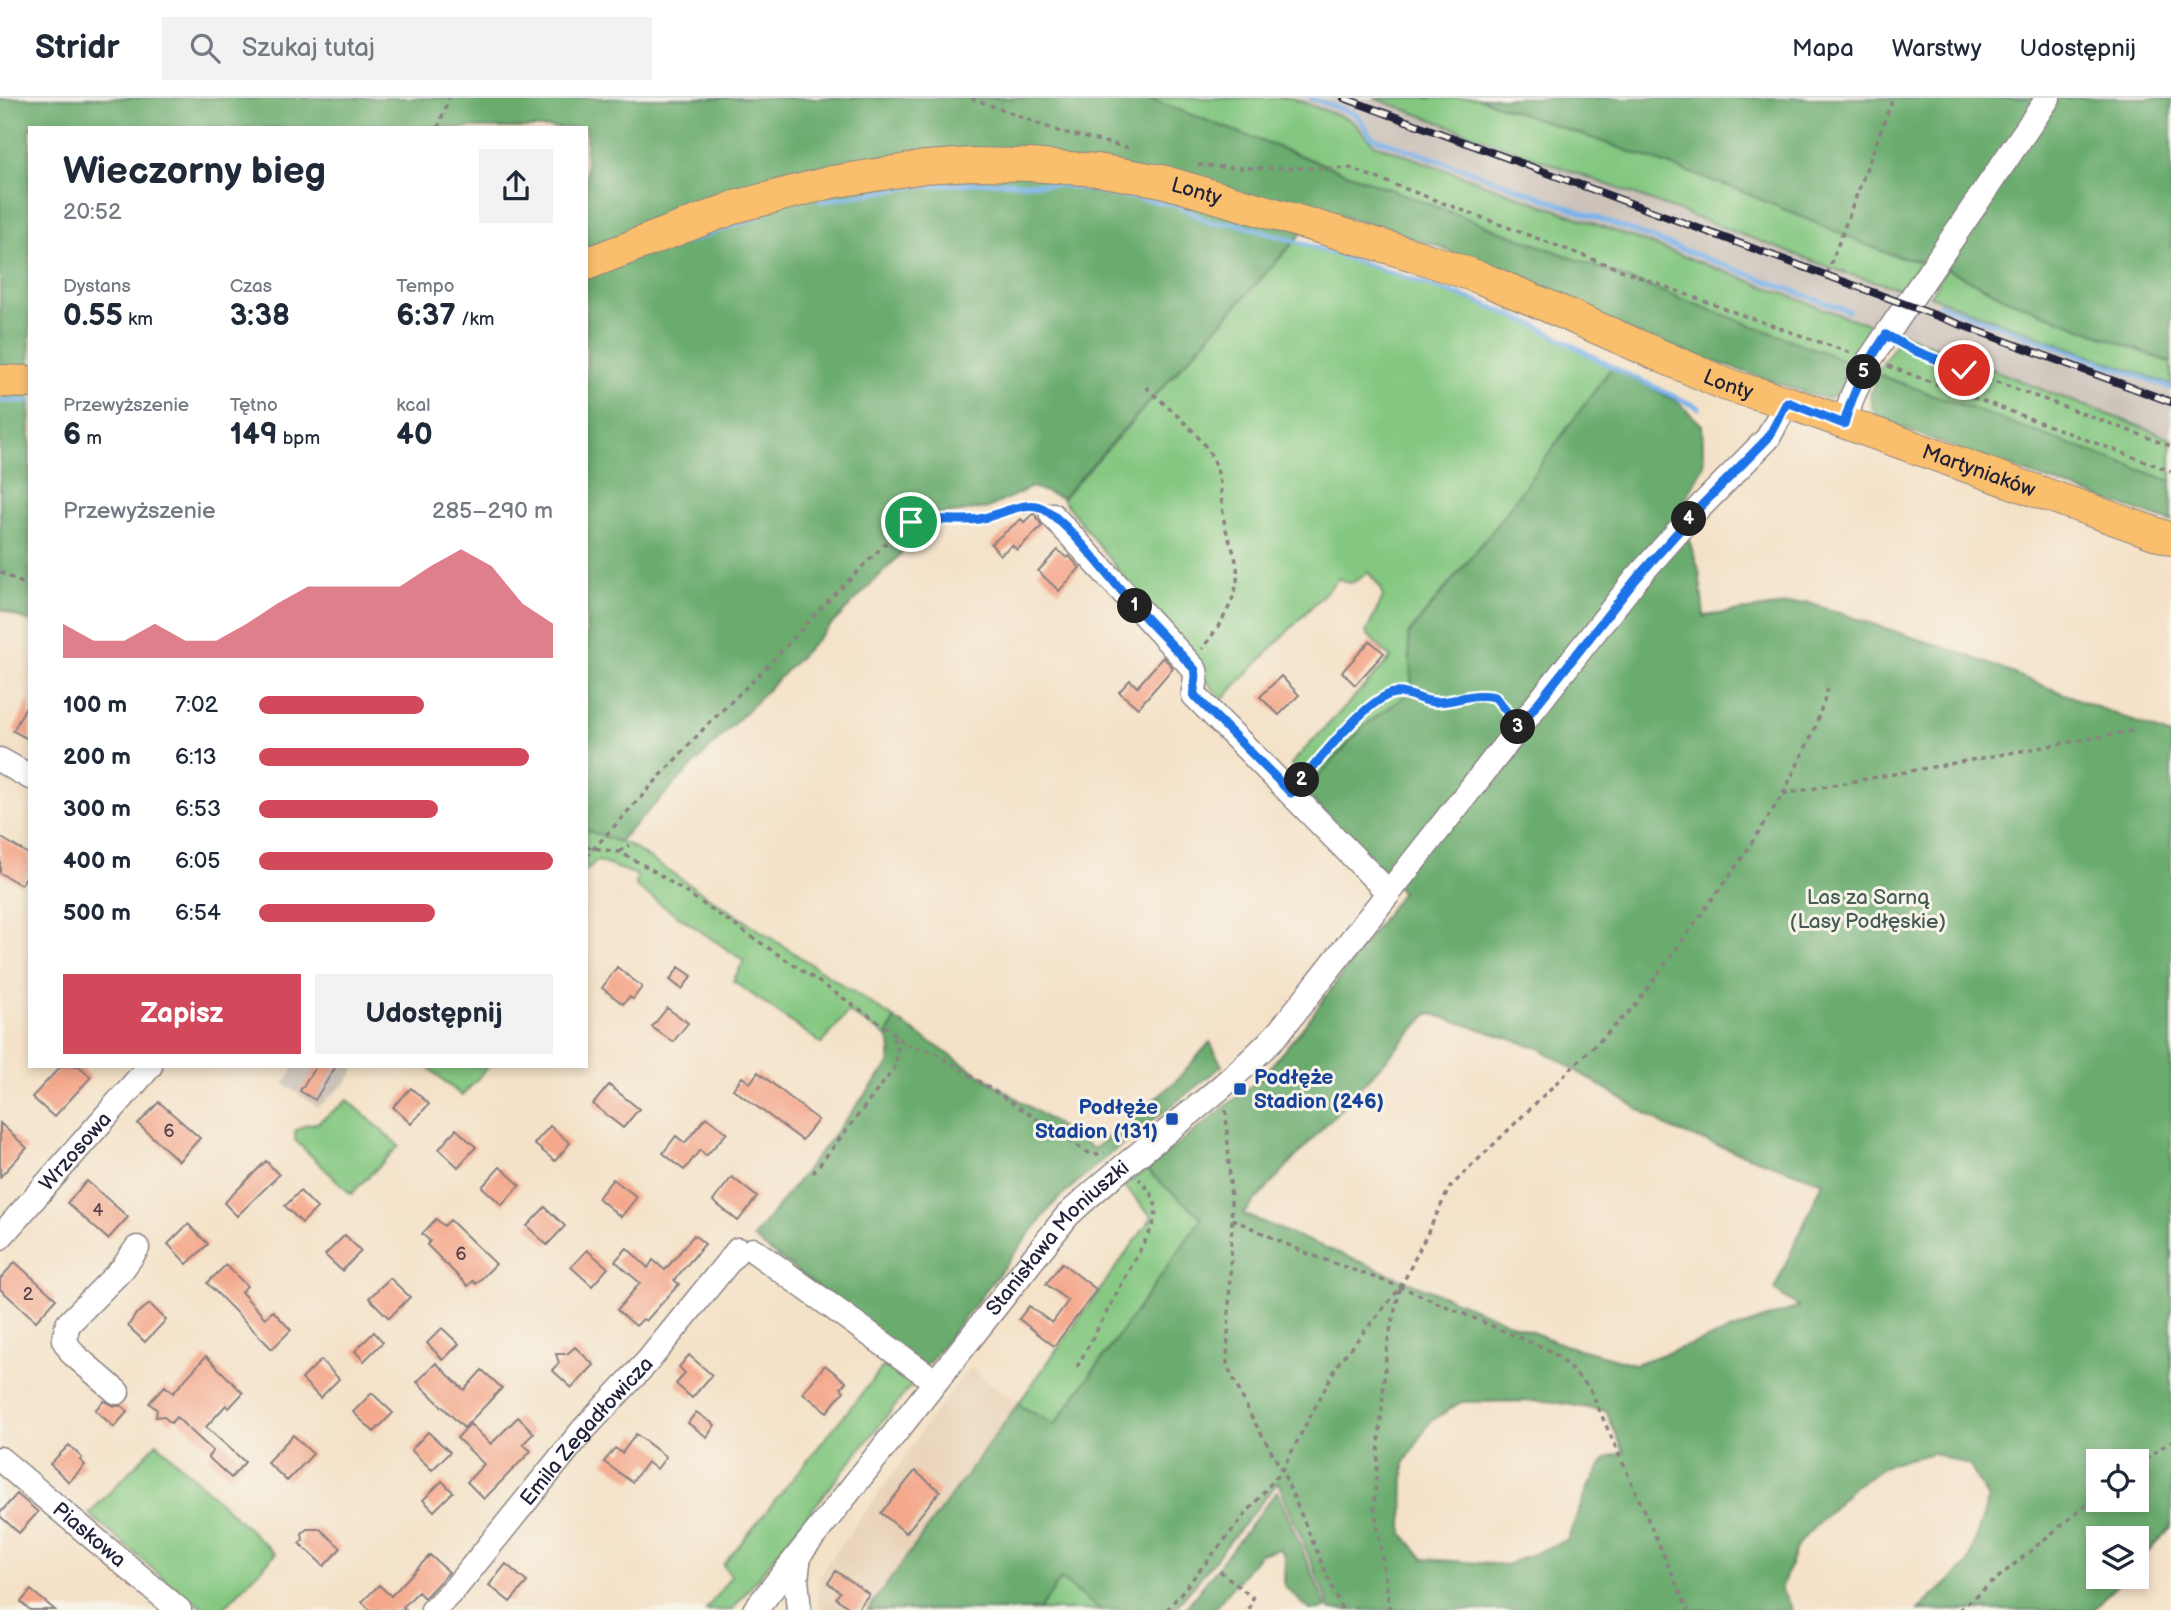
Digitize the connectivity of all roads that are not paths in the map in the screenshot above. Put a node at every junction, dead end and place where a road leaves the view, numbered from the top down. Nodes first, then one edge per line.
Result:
1 (2048, 98) edge
2 (588, 263) edge
3 (0, 381) edge
4 (28, 382) edge
5 (1787, 402) junction
6 (1844, 424) junction
7 (1052, 515) road end
8 (2171, 539) edge
9 (0, 760) edge
10 (28, 776) edge
11 (1389, 893) junction
12 (148, 1068) edge
13 (0, 1237) edge
14 (137, 1248) dead end
15 (934, 1381) junction
16 (117, 1392) dead end
17 (3, 1469) edge
18 (799, 1555) junction
19 (163, 1605) edge
20 (433, 1610) edge
21 (755, 1610) edge
22 (799, 1610) edge

1 - 6 street
2 - 5 main road, Lonty
3 - 4 main road
5 - 6 main road, Martyniaków
5 - 11 street, Stanisława Moniuszki
6 - 8 main road, Martyniaków
7 - 11 street
9 - 10 street
11 - 15 street, Stanisława Moniuszki
12 - 13 street, Wrzosowa
14 - 16 street
15 - 18 street, Stanisława Moniuszki
15 - 20 street, Emila Zegadłowicza
17 - 19 street, Piaskowa
18 - 21 street, Stanisława Moniuszki
18 - 22 street

